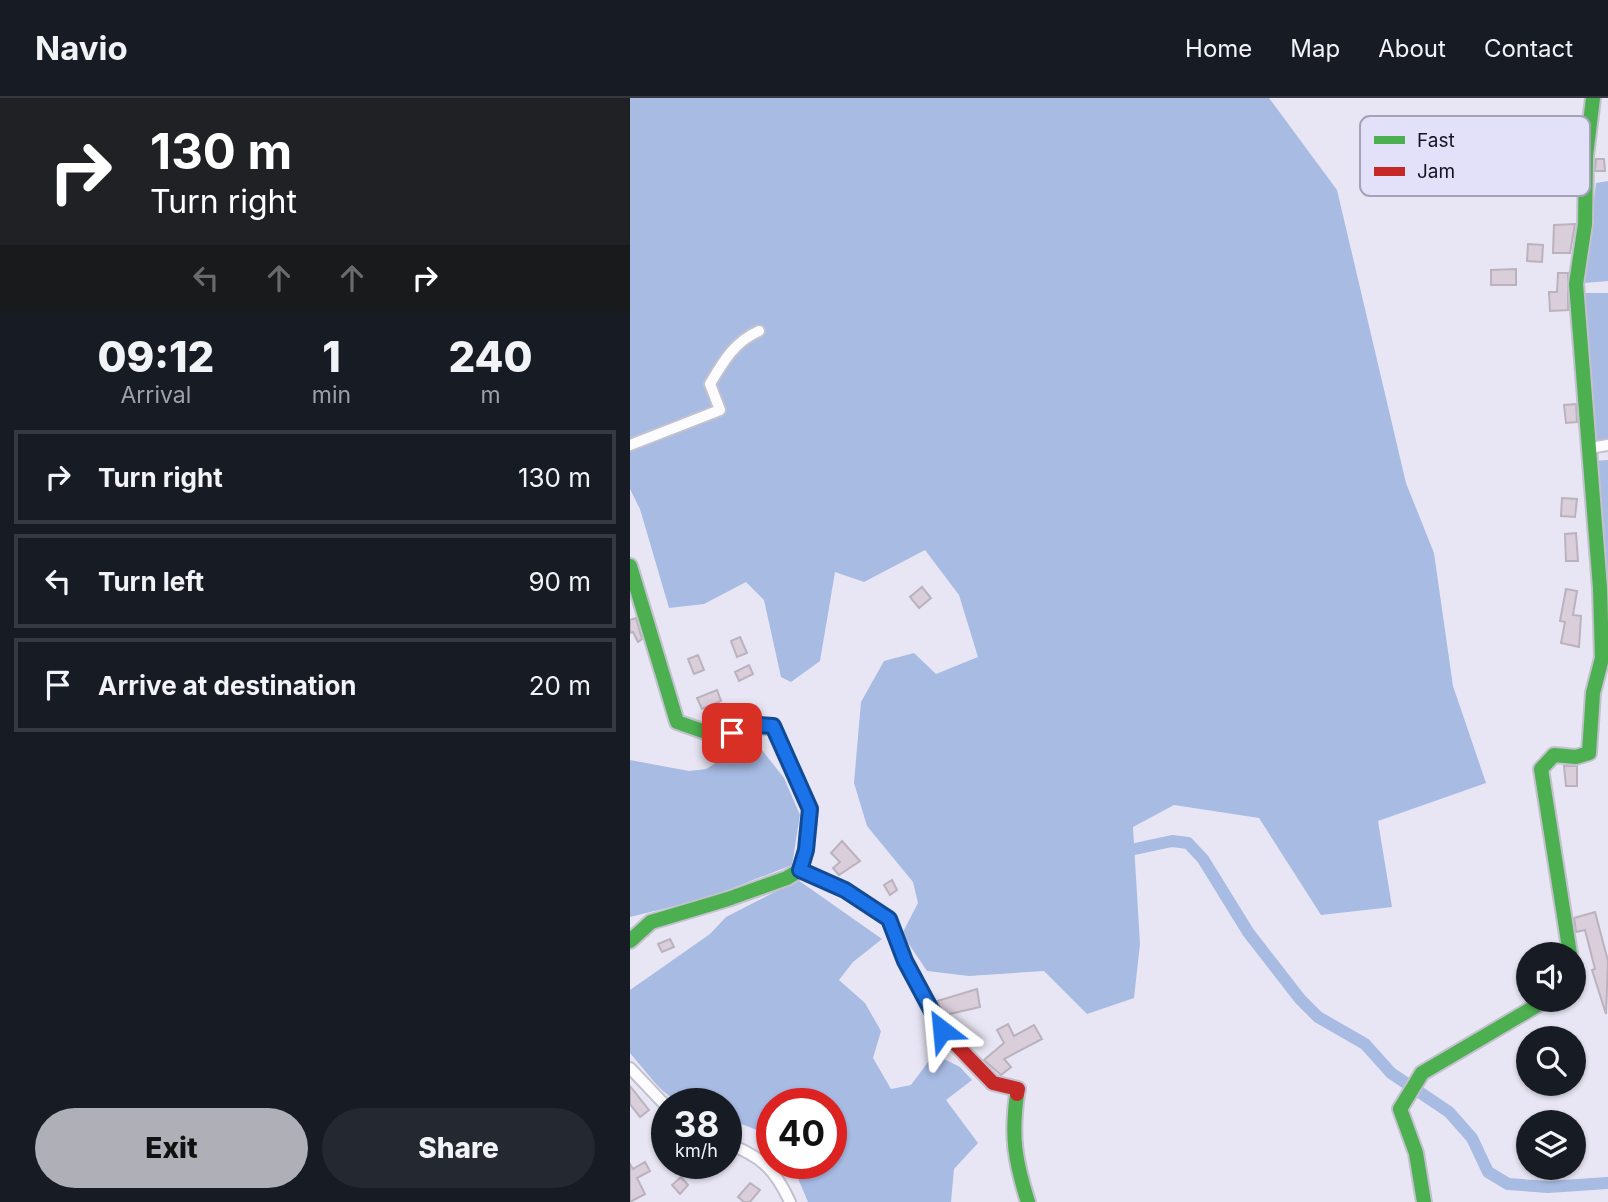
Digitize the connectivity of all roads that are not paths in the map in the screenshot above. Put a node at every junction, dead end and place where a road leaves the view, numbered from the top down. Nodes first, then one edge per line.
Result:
1 (1593, 98) edge
2 (1590, 123) edge
3 (1586, 196) edge
4 (759, 331) dead end
5 (630, 445) edge
6 (1608, 445) edge
7 (1590, 448) junction
8 (630, 566) edge
9 (800, 870) junction
10 (630, 941) edge
11 (1568, 942) edge
12 (1526, 1012) edge
13 (630, 1068) edge
14 (651, 1090) edge
15 (742, 1149) edge
16 (790, 1202) edge
17 (1028, 1202) edge
18 (1424, 1202) edge

1 - 2 street
3 - 7 street
4 - 5 street
6 - 7 street
7 - 11 street
8 - 9 street
9 - 10 street
9 - 17 street
12 - 18 street
13 - 14 street
15 - 16 street

